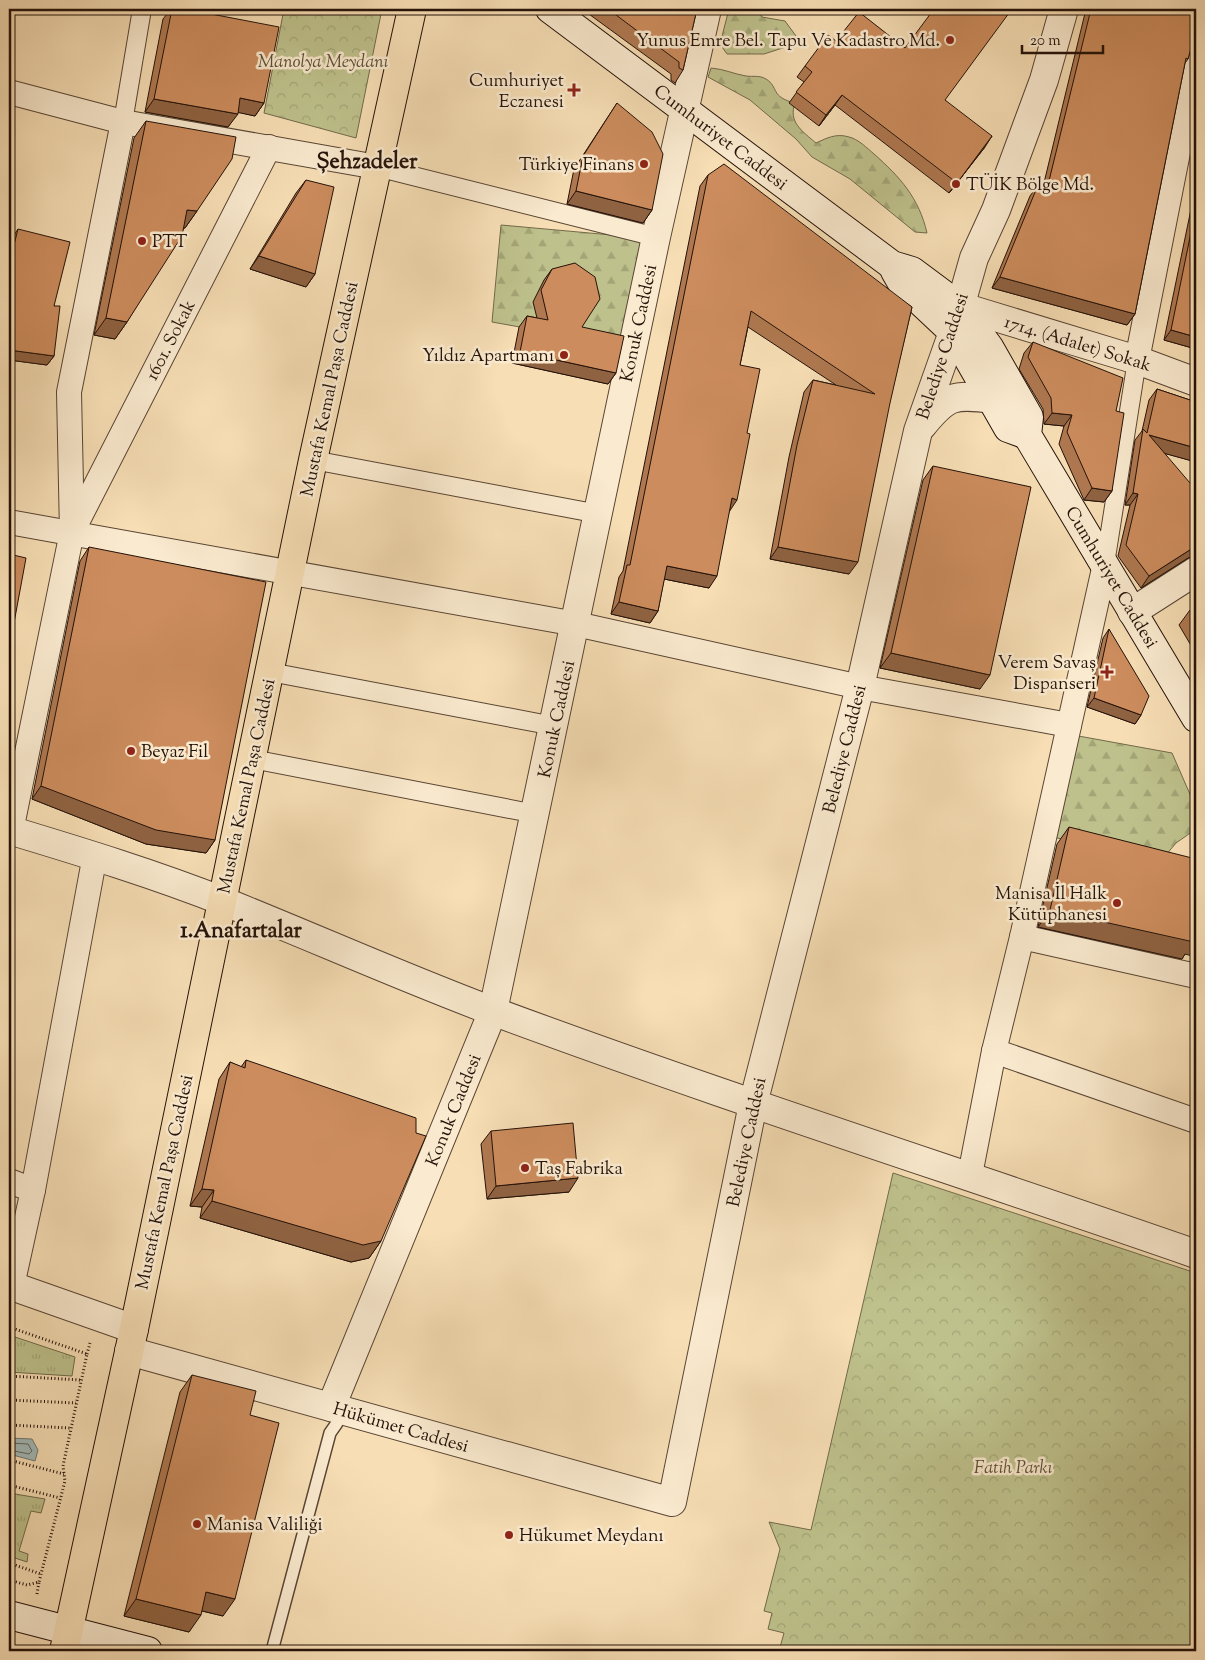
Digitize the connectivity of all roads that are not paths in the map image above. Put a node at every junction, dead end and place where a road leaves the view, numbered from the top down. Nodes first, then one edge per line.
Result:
1 (142, 9) edge
2 (412, 9) edge
3 (550, 9) edge
4 (707, 9) edge
5 (1064, 9) edge
6 (1196, 67) edge
7 (9, 92) edge
8 (685, 109) junction
9 (123, 122) junction
10 (269, 147) junction
11 (377, 167) junction
12 (656, 237) junction
13 (892, 265) junction
14 (959, 306) junction
15 (952, 332) junction
16 (1137, 360) junction
17 (1196, 382) edge
18 (993, 399) junction
19 (918, 431) junction
20 (1028, 435) junction
21 (313, 460) junction
22 (599, 514) junction
23 (9, 522) edge
24 (72, 532) junction
25 (1105, 564) junction
26 (1196, 571) edge
27 (290, 574) junction
28 (1132, 612) junction
29 (576, 624) junction
30 (270, 672) junction
31 (860, 687) junction
32 (1196, 718) edge
33 (1069, 725) junction
34 (554, 726) junction
35 (252, 759) junction
36 (536, 814) junction
37 (10, 831) edge
38 (95, 856) junction
39 (222, 901) junction
40 (1022, 938) junction
41 (1196, 976) edge
42 (493, 1011) junction
43 (994, 1051) junction
44 (753, 1104) junction
45 (1196, 1121) edge
46 (970, 1175) junction
47 (9, 1181) edge
48 (33, 1190) junction
49 (1196, 1254) edge
50 (10, 1285) edge
51 (132, 1340) junction
52 (334, 1415) junction
53 (672, 1502) joint
54 (9, 1615) edge
55 (66, 1641) edge
56 (148, 1651) edge
57 (272, 1651) edge

1 - 9 street
2 - 11 main road, Mustafa Kemal Paşa Caddesi
3 - 8 street, Cumhuriyet Caddesi
4 - 8 street, Konuk Caddesi
5 - 14 street, Belediye Caddesi
6 - 16 street
7 - 9 street
8 - 12 street, Konuk Caddesi
8 - 13 street, Cumhuriyet Caddesi
9 - 10 street
9 - 24 street
10 - 11 street
10 - 24 street, 1601. Sokak
11 - 12 street
11 - 21 main road, Mustafa Kemal Paşa Caddesi
12 - 22 street, Konuk Caddesi
13 - 14 street, Cumhuriyet Caddesi
13 - 15 street, Cumhuriyet Caddesi
14 - 15 street, Belediye Caddesi
14 - 16 street, 1714. (Adalet) Sokak
14 - 20 street, Cumhuriyet Caddesi
15 - 18 street, Cumhuriyet Caddesi
15 - 19 street, Belediye Caddesi
16 - 17 street, 1714. (Adalet) Sokak
16 - 25 street
18 - 19 street
18 - 20 street, Cumhuriyet Caddesi
19 - 31 street, Belediye Caddesi
20 - 25 street, Cumhuriyet Caddesi
21 - 22 street
21 - 27 main road, Mustafa Kemal Paşa Caddesi
22 - 29 street, Konuk Caddesi
23 - 24 street
24 - 27 street
24 - 37 street
25 - 28 street, Cumhuriyet Caddesi
25 - 33 street
26 - 28 street
27 - 29 street
27 - 30 main road, Mustafa Kemal Paşa Caddesi
28 - 32 street, Cumhuriyet Caddesi
29 - 31 street
29 - 34 street, Konuk Caddesi
30 - 34 street
30 - 35 main road, Mustafa Kemal Paşa Caddesi
31 - 33 street
31 - 44 street, Belediye Caddesi
33 - 40 street
34 - 36 street, Konuk Caddesi
35 - 36 street
35 - 39 main road, Mustafa Kemal Paşa Caddesi
36 - 42 street, Konuk Caddesi
37 - 38 street
38 - 39 street
38 - 48 street
39 - 42 street
39 - 51 main road, Mustafa Kemal Paşa Caddesi
40 - 41 street
40 - 43 street
42 - 44 street
42 - 52 street, Konuk Caddesi
43 - 45 street
43 - 46 street
44 - 46 street
44 - 53 street, Belediye Caddesi
46 - 49 street
47 - 48 street
48 - 50 street
50 - 51 street, Hükümet Caddesi
51 - 52 street, Hükümet Caddesi
51 - 55 main road, Mustafa Kemal Paşa Caddesi
52 - 53 street, Hükümet Caddesi
52 - 57 lane
54 - 55 street
55 - 56 street

